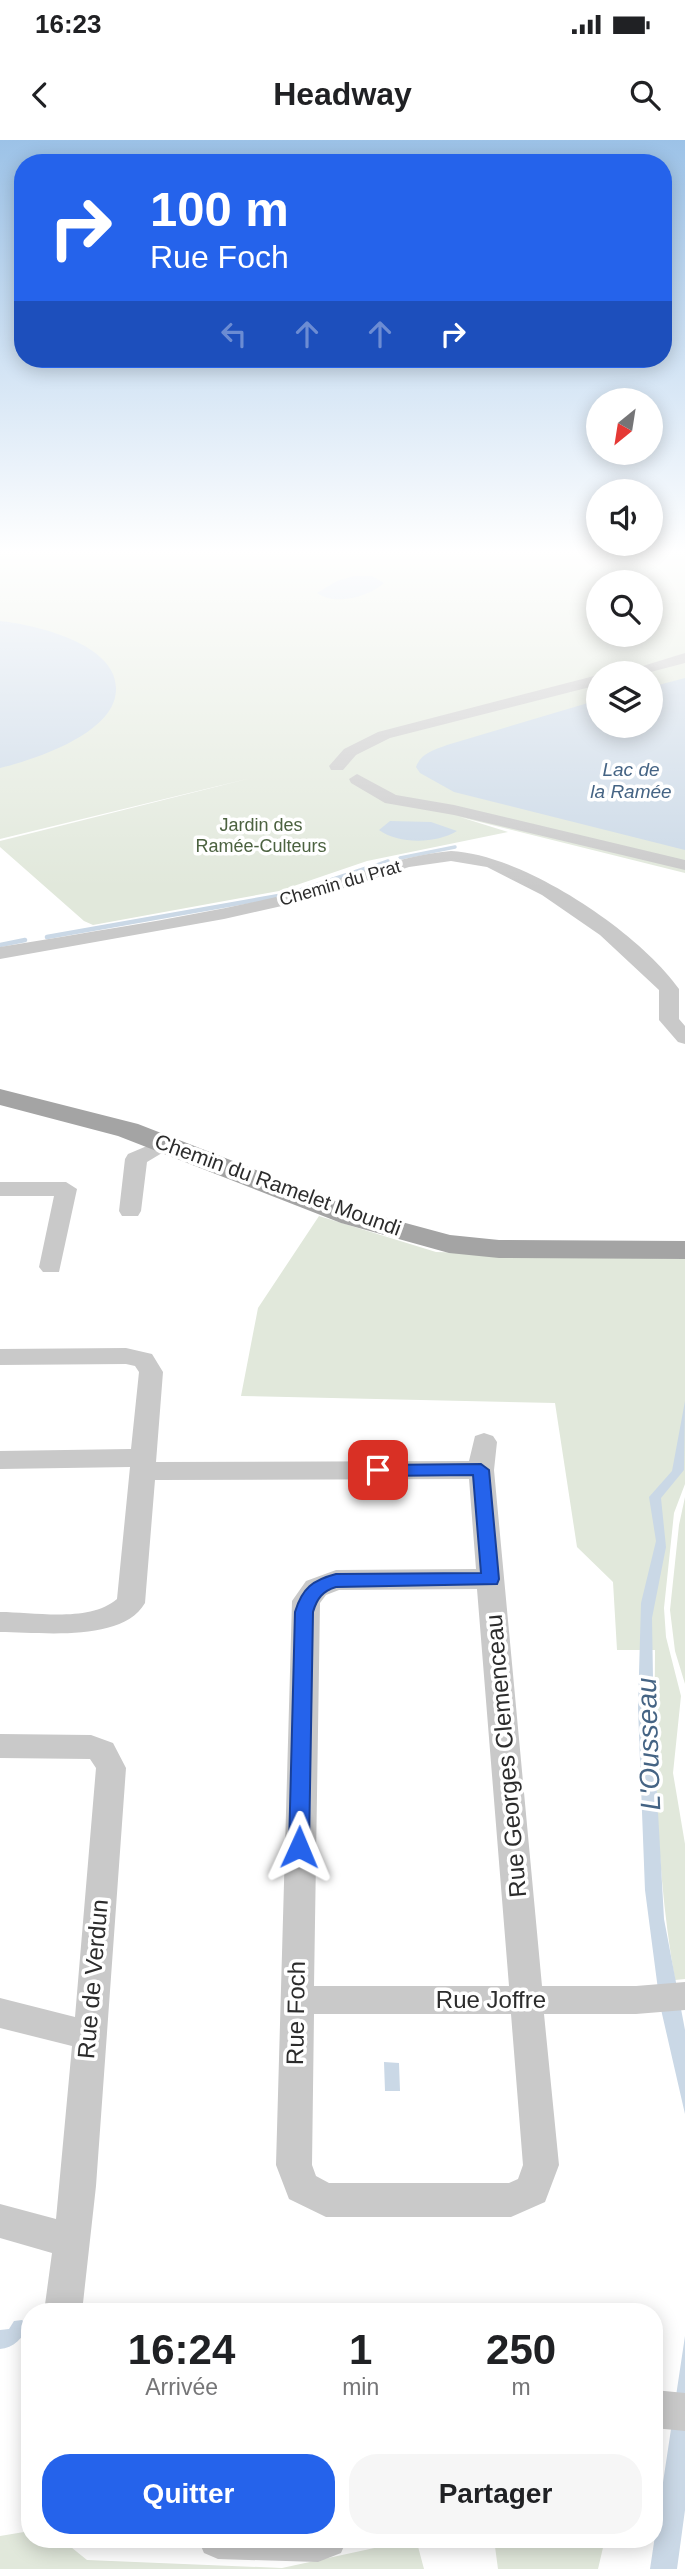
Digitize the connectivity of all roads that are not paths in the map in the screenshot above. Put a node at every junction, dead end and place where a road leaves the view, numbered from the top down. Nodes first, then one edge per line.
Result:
1 (586, 683) edge
2 (364, 746) junction
3 (358, 772) junction
4 (685, 866) edge
5 (0, 953) edge
6 (685, 1038) edge
7 (2, 1100) edge
8 (166, 1144) junction
9 (0, 1189) edge
10 (130, 1211) dead end
11 (685, 1250) edge
12 (51, 1267) dead end
13 (0, 1357) edge
14 (484, 1442) dead end
15 (0, 1460) edge
16 (143, 1465) junction
17 (481, 1470) junction
18 (490, 1579) junction
19 (0, 1622) edge
20 (0, 1746) edge
21 (674, 1997) edge
22 (297, 2000) junction
23 (526, 2000) junction
24 (0, 2013) edge
25 (88, 2035) junction
26 (0, 2221) edge
27 (69, 2240) junction
28 (64, 2303) edge

1 - 2 street
2 - 3 street
2 - 3 street
3 - 4 street
5 - 6 street, Chemin du Prat
7 - 8 main road, Chemin du Ramelet Moundi
8 - 10 street
8 - 11 main road, Chemin du Ramelet Moundi
9 - 12 street
13 - 16 street
14 - 17 street, Rue Georges Clemenceau
15 - 16 street
16 - 17 street
16 - 19 street
17 - 18 street, Rue Georges Clemenceau
18 - 22 street, Rue Foch
18 - 23 street, Rue Georges Clemenceau
20 - 25 street, Rue de Verdun
21 - 23 street, Rue Joffre
22 - 23 street, Rue Joffre
22 - 23 street, Rue Foch
24 - 25 street
25 - 27 street, Rue de Verdun
26 - 27 street
27 - 28 street, Rue de Verdun

